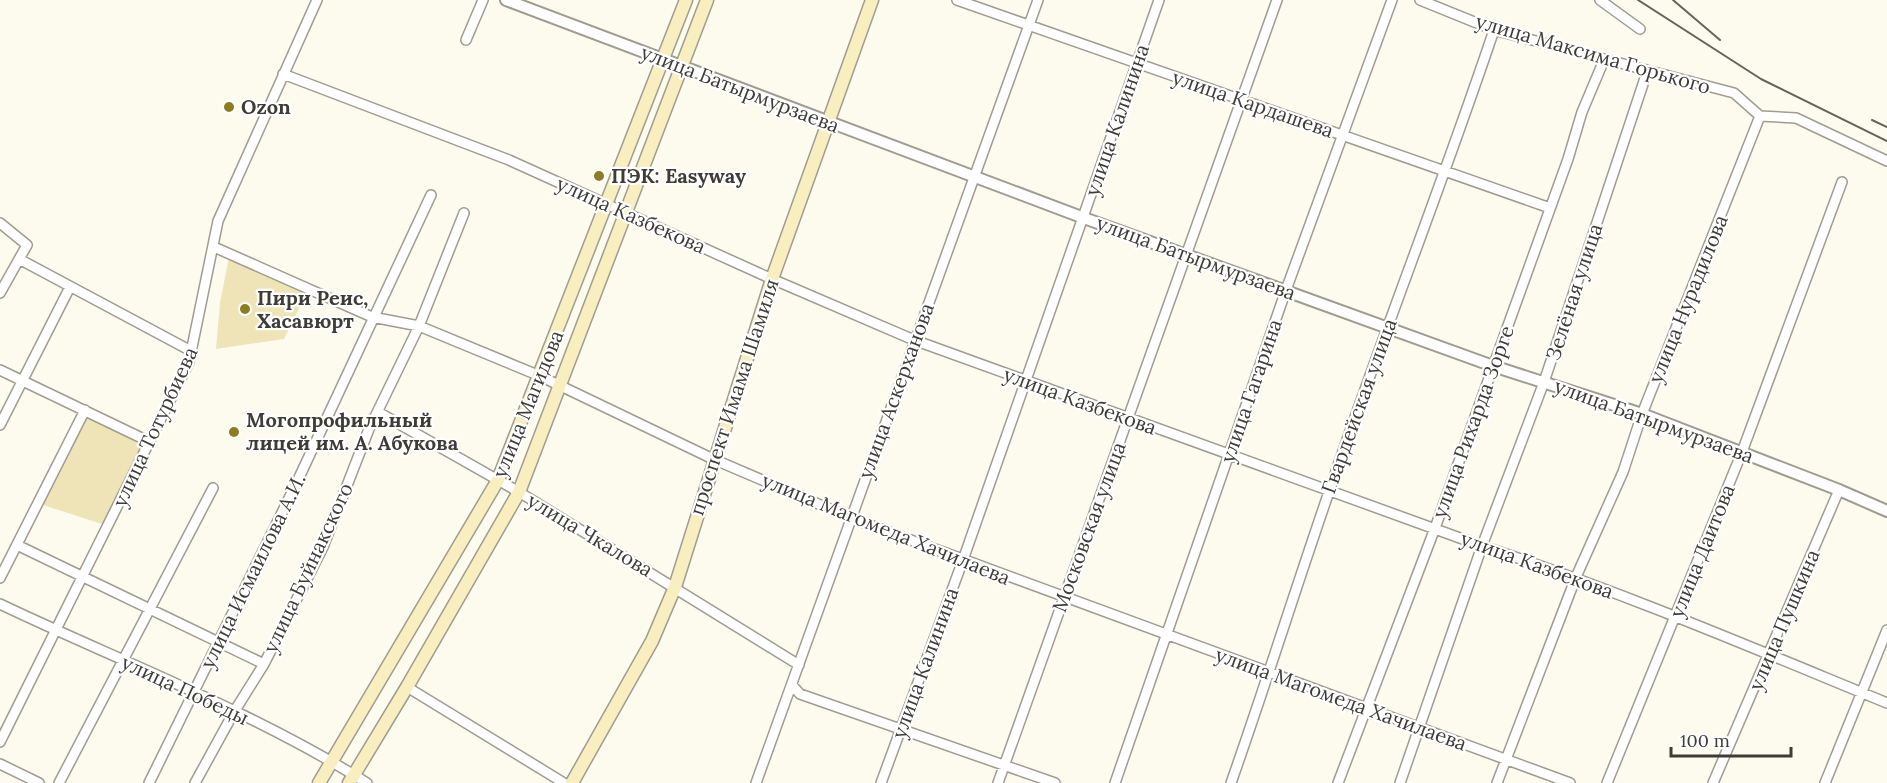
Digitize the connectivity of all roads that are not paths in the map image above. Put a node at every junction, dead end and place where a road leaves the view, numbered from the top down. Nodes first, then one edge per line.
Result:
1 (317, 0) edge
2 (483, 0) edge
3 (506, 0) edge
4 (686, 0) edge
5 (707, 0) edge
6 (872, 0) edge
7 (957, 0) edge
8 (1038, 0) edge
9 (1159, 0) edge
10 (1277, 0) edge
11 (1392, 0) edge
12 (1420, 0) edge
13 (1600, 0) edge
14 (1030, 27) junction
15 (1640, 29) dead end
16 (1494, 30) junction
17 (466, 40) dead end
18 (1604, 60) junction
19 (664, 61) junction
20 (1137, 64) junction
21 (682, 67) junction
22 (1647, 72) junction
23 (283, 74) junction
24 (1242, 100) junction
25 (1761, 116) junction
26 (827, 122) junction
27 (1342, 135) junction
28 (1887, 161) edge
29 (1447, 171) junction
30 (974, 176) junction
31 (1842, 182) dead end
32 (431, 195) dead end
33 (608, 203) junction
34 (1550, 208) junction
35 (627, 212) junction
36 (464, 213) dead end
37 (1084, 218) junction
38 (0, 223) edge
39 (214, 247) junction
40 (1186, 255) junction
41 (19, 259) junction
42 (772, 279) junction
43 (70, 287) junction
44 (1286, 290) junction
45 (0, 293) edge
46 (372, 317) junction
47 (419, 326) junction
48 (1387, 326) junction
49 (914, 340) junction
50 (193, 352) junction
51 (1493, 366) junction
52 (0, 369) edge
53 (540, 376) junction
54 (23, 380) junction
55 (1026, 382) junction
56 (1544, 382) junction
57 (560, 386) junction
58 (85, 410) junction
59 (378, 412) junction
60 (1642, 414) junction
61 (1128, 419) junction
62 (0, 424) edge
63 (150, 442) junction
64 (1742, 452) junction
65 (1229, 454) junction
66 (713, 459) junction
67 (498, 480) junction
68 (213, 488) dead end
69 (1839, 490) junction
70 (1329, 491) junction
71 (519, 492) junction
72 (1887, 511) edge
73 (851, 518) junction
74 (1435, 528) junction
75 (17, 545) junction
76 (1482, 546) junction
77 (963, 560) junction
78 (83, 576) junction
79 (1576, 577) junction
80 (0, 578) edge
81 (675, 586) junction
82 (1064, 598) junction
83 (0, 604) edge
84 (152, 610) junction
85 (1675, 617) junction
86 (56, 630) junction
87 (1887, 630) edge
88 (1167, 636) junction
89 (218, 641) junction
90 (1770, 653) junction
91 (124, 660) junction
92 (264, 664) junction
93 (799, 664) junction
94 (1269, 673) junction
95 (792, 685) junction
96 (407, 687) junction
97 (194, 692) junction
98 (1861, 692) junction
99 (1887, 703) edge
100 (1366, 709) junction
101 (234, 712) junction
102 (1421, 728) junction
103 (901, 729) junction
104 (0, 742) edge
105 (1505, 759) junction
106 (332, 762) junction
107 (0, 764) edge
108 (1004, 765) junction
109 (351, 779) edge
110 (39, 783) edge
111 (59, 783) edge
112 (149, 783) edge
113 (195, 783) edge
114 (319, 783) edge
115 (367, 783) edge
116 (564, 783) edge
117 (572, 783) edge
118 (756, 783) edge
119 (881, 783) edge
120 (998, 783) edge
121 (1055, 783) edge
122 (1115, 783) edge
123 (1231, 783) edge
124 (1338, 783) edge
125 (1400, 783) edge
126 (1497, 783) edge
127 (1570, 783) edge
128 (1607, 783) edge
129 (1713, 783) edge
130 (1825, 783) edge

1 - 23 street, улица Тотурбиева
2 - 17 street
3 - 19 street, улица Батырмурзаева
4 - 19 main road, улица Магидова
5 - 21 main road, улица Магидова
6 - 26 main road, проспект Имама Шамиля
7 - 14 street, улица Кардашева
8 - 14 street, улица Аскерханова
9 - 20 street, улица Калинина
10 - 24 street, Московская улица
11 - 27 street, улица Гагарина
12 - 16 street, улица Максима Горького
13 - 15 street
14 - 20 street, улица Кардашева
14 - 30 street, улица Аскерханова
16 - 18 street, улица Максима Горького
16 - 29 street, Гвардейская улица
18 - 22 street, улица Максима Горького
18 - 34 street, улица Рихарда Зорге
19 - 21 street, улица Батырмурзаева
19 - 33 main road, улица Магидова
20 - 24 street, улица Кардашева
20 - 37 street, улица Калинина
21 - 26 street, улица Батырмурзаева
21 - 35 main road, улица Магидова
22 - 25 street, улица Максима Горького
22 - 56 street, Зелёная улица
23 - 33 street, улица Казбекова
23 - 39 street, улица Тотурбиева
24 - 27 street, улица Кардашева
24 - 40 street, Московская улица
25 - 28 street
25 - 60 street, улица Нурадилова
26 - 30 street, улица Батырмурзаева
26 - 42 main road, проспект Имама Шамиля
27 - 29 street, улица Кардашева
27 - 44 street, улица Гагарина
29 - 34 street, улица Кардашева
29 - 48 street, Гвардейская улица
30 - 37 street, улица Батырмурзаева
30 - 49 street, улица Аскерханова
31 - 64 street, улица Даитова
32 - 46 street, улица Исмаилова А.И.
33 - 35 street, улица Казбекова
33 - 53 main road, улица Магидова
34 - 51 street, улица Рихарда Зорге
35 - 42 street, улица Казбекова
35 - 57 main road, улица Магидова
36 - 47 street, улица Буйнакского
37 - 40 street, улица Батырмурзаева
37 - 55 street, улица Калинина
38 - 41 street
39 - 46 street, улица Магомеда Хачилаева
39 - 50 street, улица Тотурбиева
40 - 44 street, улица Батырмурзаева
40 - 61 street, Московская улица
41 - 43 street
41 - 45 street
42 - 49 street, улица Казбекова
42 - 66 main road, проспект Имама Шамиля
43 - 50 street
43 - 54 street
44 - 48 street, улица Батырмурзаева
44 - 65 street, улица Гагарина
46 - 47 street, улица Магомеда Хачилаева
46 - 89 street, улица Исмаилова А.И.
47 - 53 street, улица Магомеда Хачилаева
47 - 59 street, улица Буйнакского
48 - 51 street, улица Батырмурзаева
48 - 70 street, Гвардейская улица
49 - 55 street, улица Казбекова
49 - 73 street, улица Аскерханова
50 - 63 street, улица Тотурбиева
51 - 56 street, улица Батырмурзаева
51 - 74 street, улица Рихарда Зорге
52 - 54 street
53 - 57 street, улица Магомеда Хачилаева
53 - 67 main road, улица Магидова
54 - 58 street
54 - 62 street
55 - 61 street, улица Казбекова
55 - 77 street, улица Калинина
56 - 60 street, улица Батырмурзаева
56 - 76 street, Зелёная улица
57 - 66 street, улица Магомеда Хачилаева
57 - 71 main road, улица Магидова
58 - 63 street
58 - 75 street
59 - 67 street, улица Чкалова
59 - 92 street, улица Буйнакского
60 - 64 street, улица Батырмурзаева
60 - 79 street, улица Нурадилова
61 - 65 street, улица Казбекова
61 - 82 street, Московская улица
63 - 78 street, улица Тотурбиева
64 - 69 street, улица Батырмурзаева
64 - 85 street, улица Даитова
65 - 70 street, улица Казбекова
65 - 88 street, улица Гагарина
66 - 73 street, улица Магомеда Хачилаева
66 - 81 main road, проспект Имама Шамиля
67 - 71 street, улица Чкалова
67 - 106 main road, улица Магидова
68 - 84 street
69 - 72 street, улица Батырмурзаева
69 - 90 street, улица Пушкина
70 - 74 street, улица Казбекова
70 - 94 street, Гвардейская улица
71 - 81 street, улица Чкалова
71 - 96 main road, улица Магидова
73 - 77 street, улица Магомеда Хачилаева
73 - 93 street, улица Аскерханова
74 - 76 street, улица Казбекова
74 - 100 street, улица Рихарда Зорге
75 - 78 street
75 - 80 street
76 - 79 street, улица Казбекова
76 - 102 street, Зелёная улица
77 - 82 street, улица Магомеда Хачилаева
77 - 103 street, улица Калинина
78 - 84 street
78 - 86 street, улица Тотурбиева
79 - 85 street, улица Казбекова
79 - 105 street, улица Нурадилова
81 - 93 street, улица Чкалова
81 - 117 main road, проспект Имама Шамиля
82 - 88 street, улица Магомеда Хачилаева
82 - 108 street, Московская улица
83 - 86 street, улица Победы
84 - 89 street
84 - 91 street
85 - 90 street, улица Казбекова
85 - 128 street, улица Даитова
86 - 91 street, улица Победы
86 - 104 street, улица Тотурбиева
87 - 98 street
88 - 94 street, улица Магомеда Хачилаева
88 - 122 street, улица Гагарина
89 - 92 street
89 - 97 street, улица Исмаилова А.И.
90 - 98 street, улица Казбекова
90 - 129 street, улица Пушкина
91 - 97 street, улица Победы
91 - 111 street
92 - 101 street, улица Буйнакского
93 - 95 street, улица Аскерханова
94 - 100 street, улица Магомеда Хачилаева
94 - 123 street, Гвардейская улица
95 - 103 street
95 - 118 street, улица Аскерханова
96 - 109 main road, улица Магидова
96 - 116 street
97 - 101 street, улица Победы
97 - 112 street, улица Исмаилова А.И.
98 - 99 street, улица Казбекова
98 - 130 street
100 - 102 street, улица Магомеда Хачилаева
100 - 124 street, улица Рихарда Зорге
101 - 106 street, улица Победы
101 - 113 street, улица Буйнакского
102 - 105 street, улица Магомеда Хачилаева
102 - 125 street, Зелёная улица
103 - 108 street
103 - 119 street, улица Калинина
105 - 126 street, улица Нурадилова
105 - 127 street, улица Магомеда Хачилаева
106 - 109 street, улица Победы
106 - 114 main road, улица Магидова
107 - 110 street
108 - 120 street, Московская улица
108 - 121 street
109 - 115 street, улица Победы

